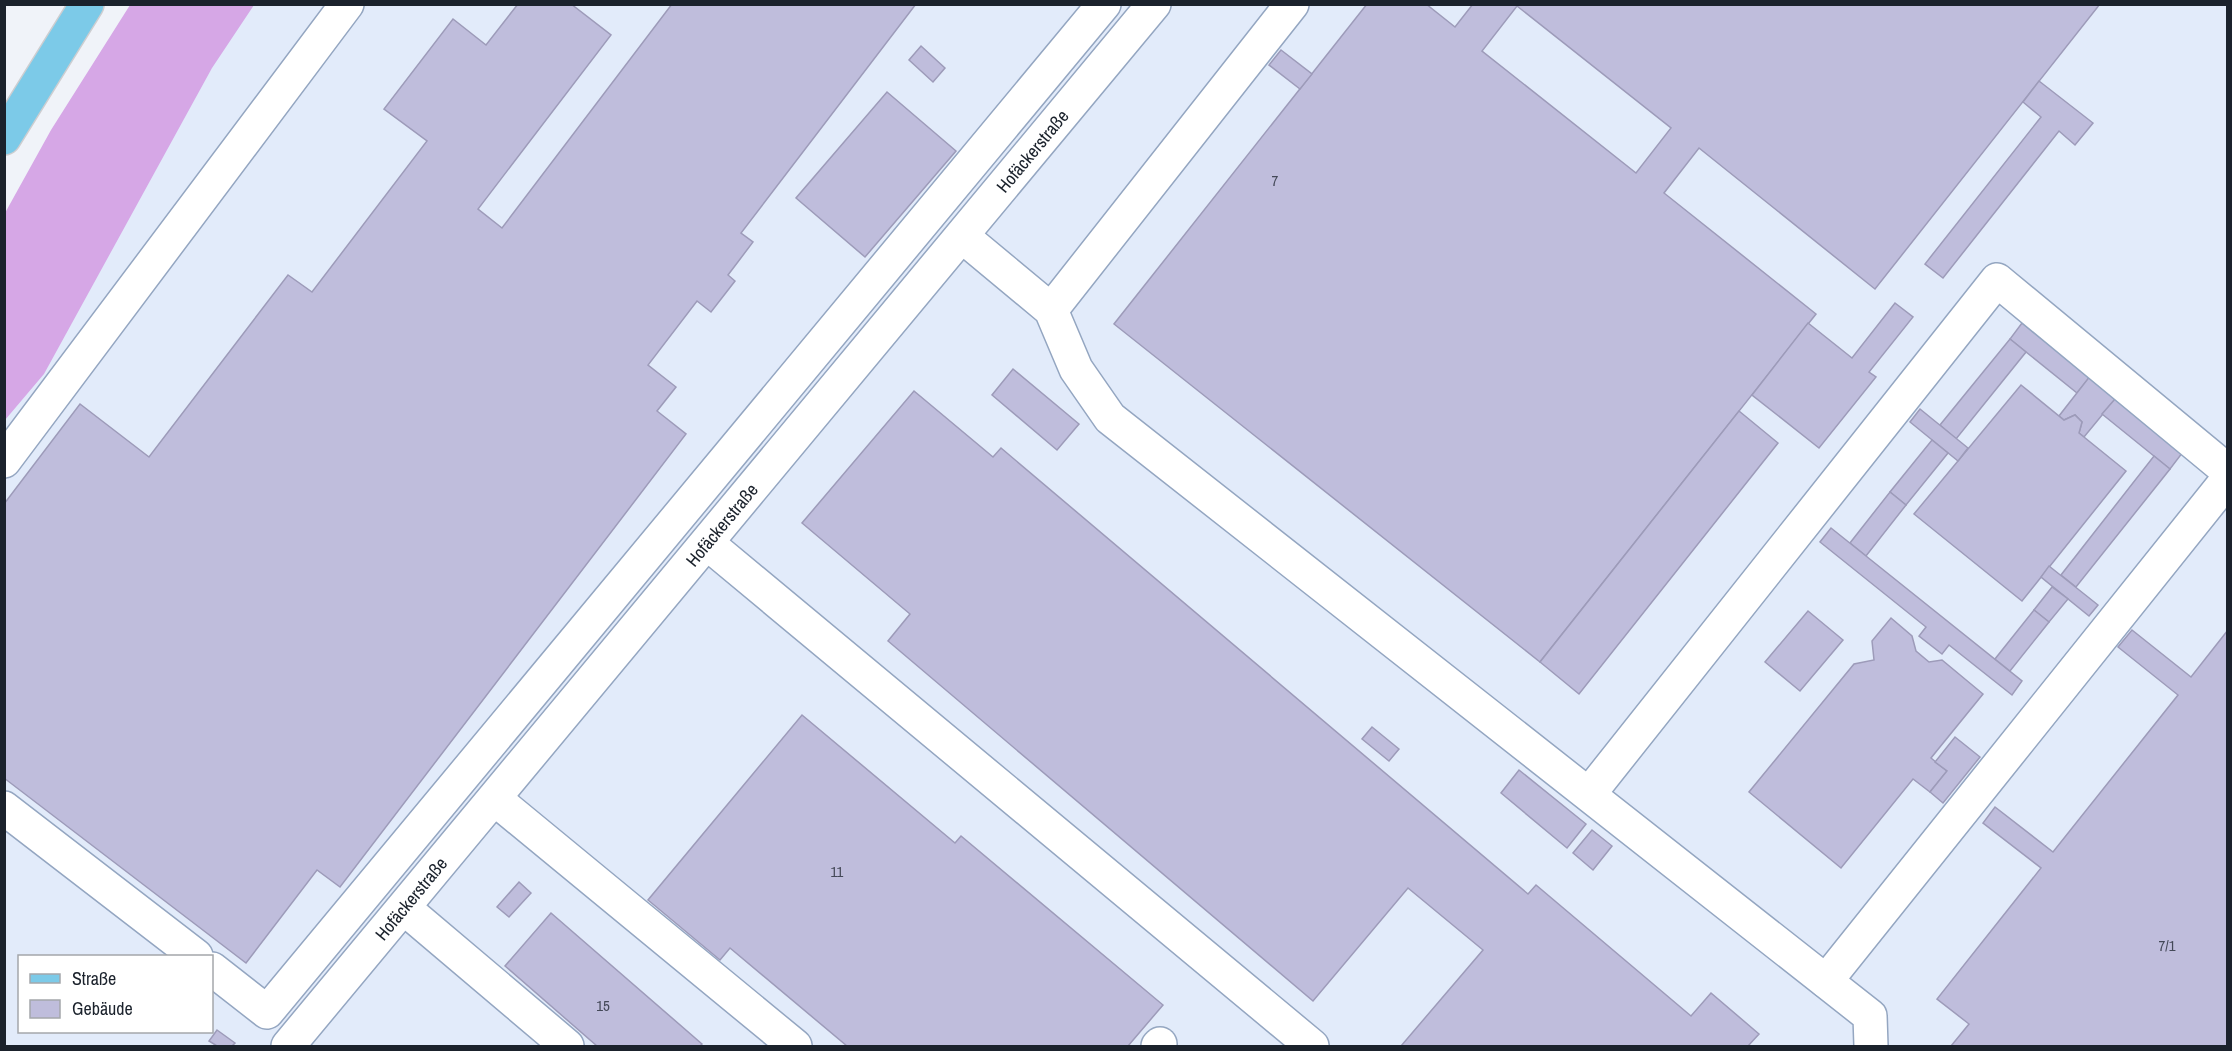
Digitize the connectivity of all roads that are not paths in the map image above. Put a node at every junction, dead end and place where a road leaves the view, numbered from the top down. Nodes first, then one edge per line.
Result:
1 (87, 4) edge
2 (347, 4) edge
3 (1104, 4) edge
4 (1155, 4) edge
5 (1292, 4) edge
6 (4, 138) edge
7 (962, 236) junction
8 (1051, 310) junction
9 (4, 461) edge
10 (2228, 471) edge
11 (2228, 479) edge
12 (707, 543) junction
13 (1589, 794) junction
14 (495, 798) junction
15 (4, 808) edge
16 (404, 908) junction
17 (193, 955) edge
18 (213, 970) edge
19 (1826, 981) junction
20 (288, 1047) edge
21 (567, 1047) edge
22 (795, 1047) edge
23 (1312, 1047) edge
24 (1871, 1047) edge

1 - 6 main road
2 - 9 street
3 - 18 street
4 - 7 street, Hofäckerstraße
5 - 8 street
7 - 8 street
7 - 12 street, Hofäckerstraße
8 - 13 street
10 - 13 street
11 - 19 street
12 - 14 street, Hofäckerstraße
12 - 23 street
13 - 19 street
14 - 16 street, Hofäckerstraße
14 - 22 street
15 - 17 street
16 - 20 street, Hofäckerstraße
16 - 21 street
19 - 24 street

